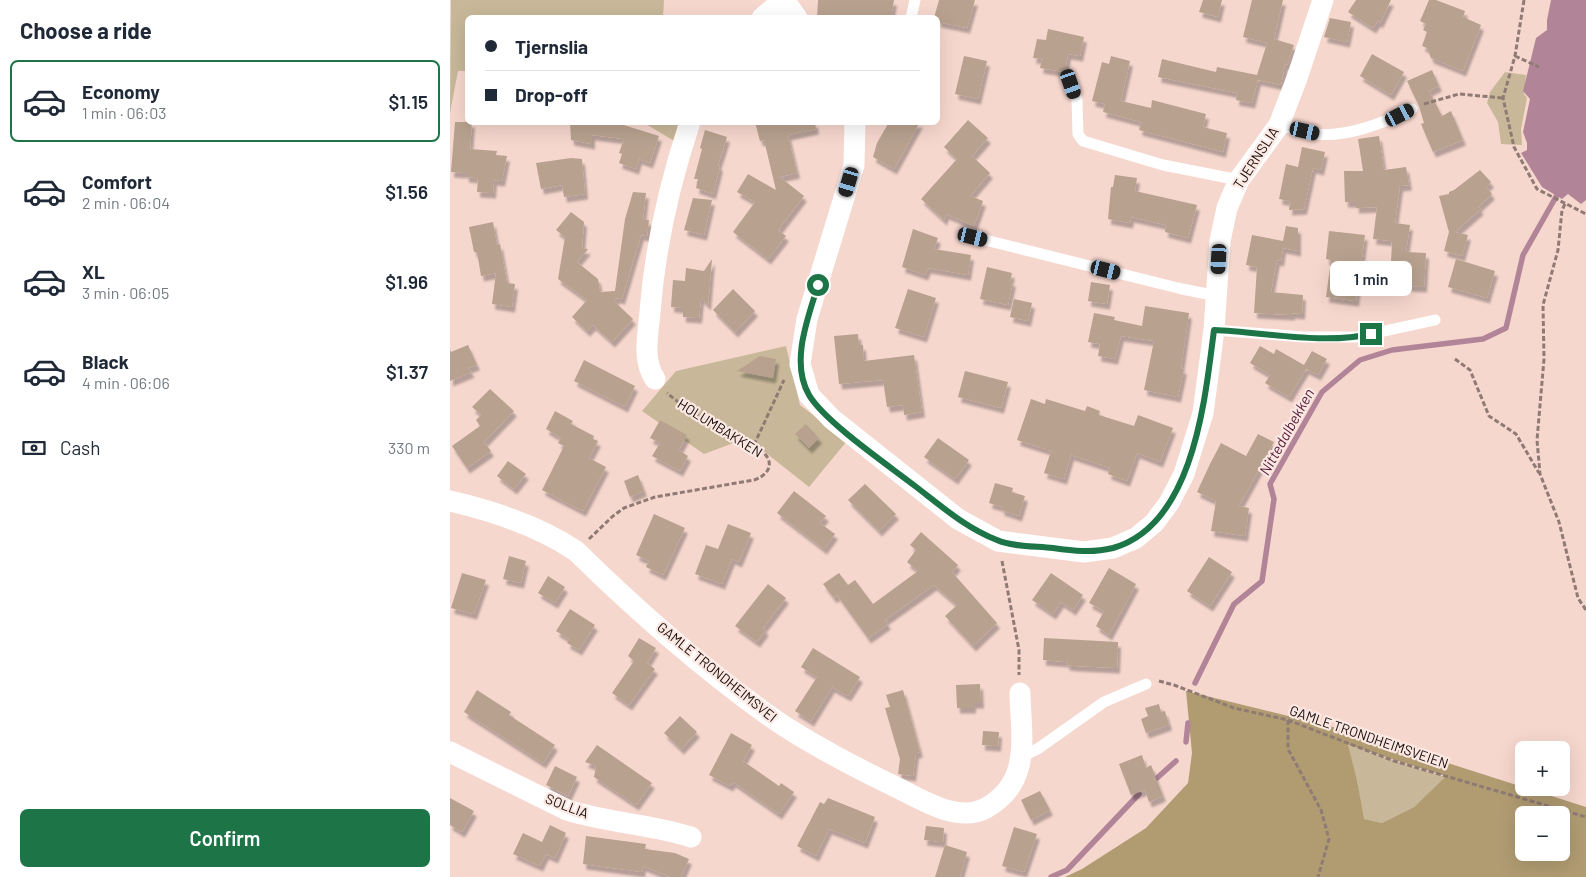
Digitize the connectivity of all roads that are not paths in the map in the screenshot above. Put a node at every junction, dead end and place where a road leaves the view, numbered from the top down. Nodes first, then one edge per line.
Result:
1 (784, 0) edge
2 (915, 0) edge
3 (1323, 0) edge
4 (766, 15) edge
5 (795, 15) edge
6 (912, 15) edge
7 (1071, 84) dead end
8 (1412, 109) road end
9 (689, 125) edge
10 (855, 125) edge
11 (1279, 125) junction
12 (1239, 180) junction
13 (973, 237) dead end
14 (1217, 296) junction
15 (1435, 320) dead end
16 (1214, 330) junction
17 (655, 379) road end
18 (450, 501) edge
19 (1146, 684) road end
20 (1020, 693) road end
21 (450, 752) edge
22 (1021, 757) junction
23 (691, 837) dead end

1 - 4 street
1 - 5 street
2 - 6 lane
3 - 11 street, TJERNSLIA
7 - 12 lane
8 - 11 lane
9 - 17 street
10 - 16 street, TJERNSLIA
11 - 12 street, TJERNSLIA
12 - 14 street, TJERNSLIA
13 - 14 lane
14 - 16 street, TJERNSLIA
15 - 16 lane
18 - 22 street, GAMLE TRONDHEIMSVEI
19 - 22 lane
20 - 22 street, GAMLE TRONDHEIMSVEI
21 - 23 street, SOLLIA

